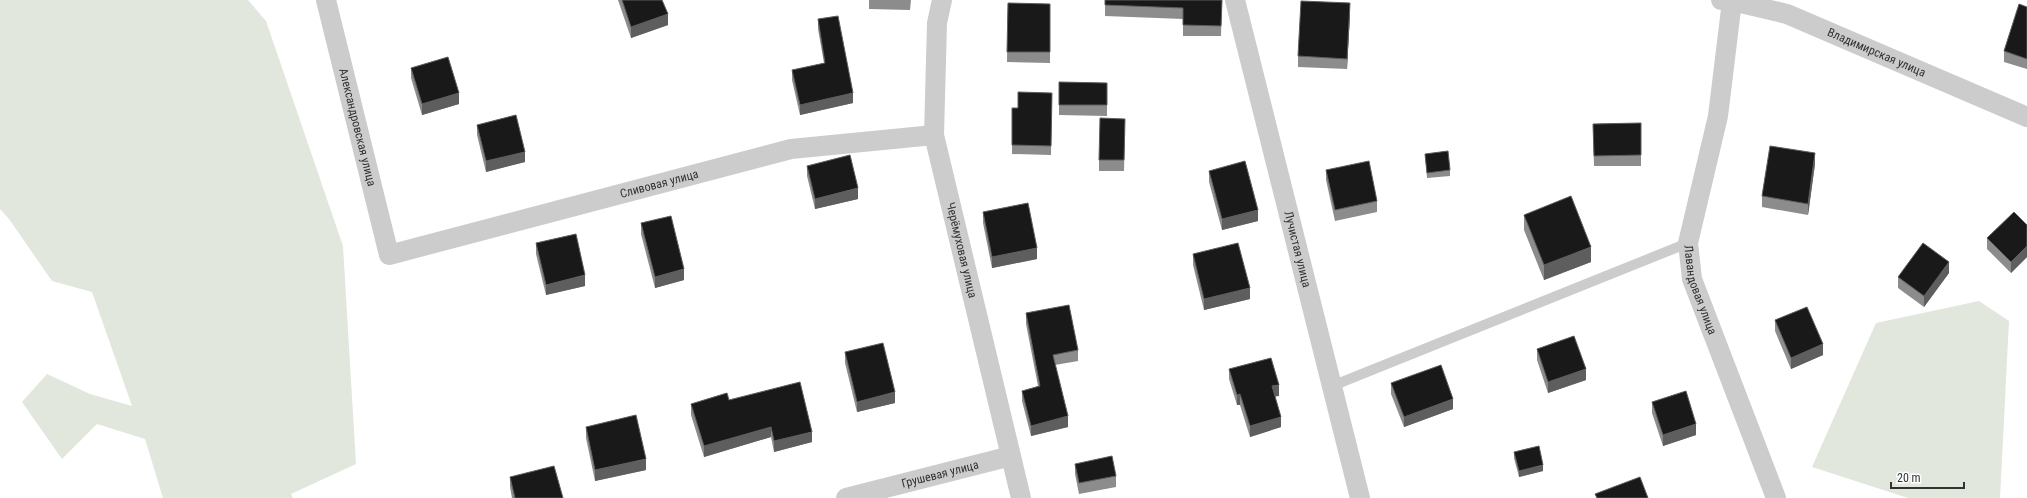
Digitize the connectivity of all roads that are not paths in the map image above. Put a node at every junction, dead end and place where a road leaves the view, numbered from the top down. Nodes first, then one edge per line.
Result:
1 (326, 0) edge
2 (942, 0) edge
3 (1235, 0) edge
4 (1727, 0) edge
5 (1788, 7) edge
6 (2027, 117) edge
7 (934, 136) junction
8 (1688, 243) junction
9 (389, 254) joint
10 (1332, 386) junction
11 (1011, 456) junction
12 (846, 498) edge
13 (1021, 498) edge
14 (1360, 498) edge
15 (1776, 498) edge

1 - 9 street, Александровская улица
2 - 7 street, Черёмуховая улица
3 - 10 street, Лучистая улица
4 - 5 street, Владимирская улица
4 - 8 street, Лавандовая улица
5 - 6 street, Владимирская улица
7 - 9 street, Сливовая улица
7 - 11 street, Черёмуховая улица
8 - 10 lane
8 - 15 street, Лавандовая улица
10 - 14 street, Лучистая улица
11 - 12 street, Грушевая улица
11 - 13 street, Черёмуховая улица

